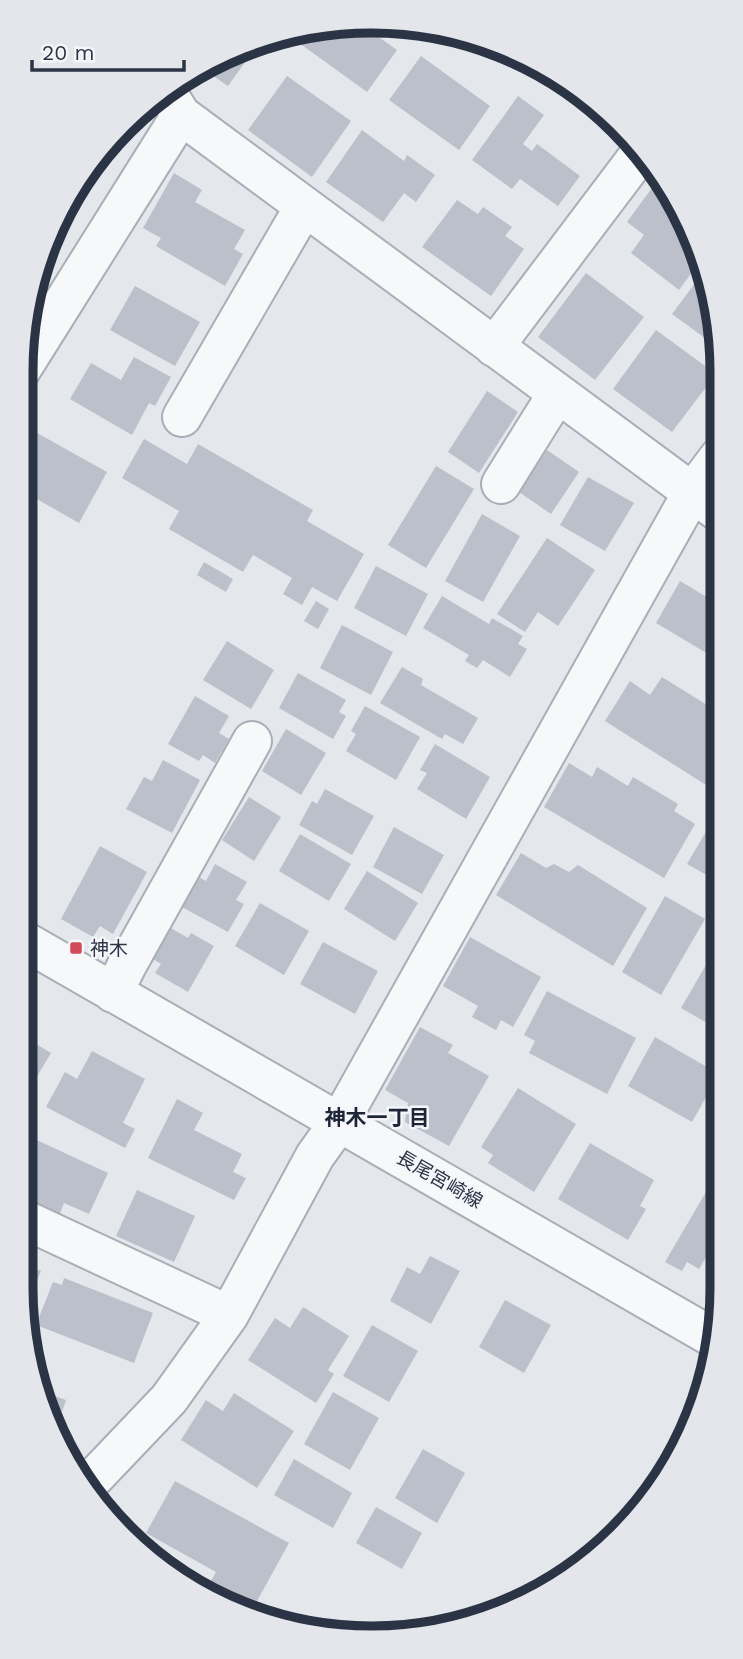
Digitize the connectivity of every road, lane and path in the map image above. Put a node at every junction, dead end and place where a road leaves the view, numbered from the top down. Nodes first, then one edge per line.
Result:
1 (174, 104) edge
2 (635, 159) edge
3 (304, 207) junction
4 (34, 347) edge
5 (494, 347) junction
6 (557, 394) junction
7 (182, 417) dead end
8 (501, 484) dead end
9 (706, 503) edge
10 (253, 741) dead end
11 (33, 946) edge
12 (113, 993) junction
13 (340, 1121) junction
14 (33, 1224) edge
15 (229, 1315) junction
16 (707, 1334) edge
17 (93, 1479) edge

1 - 3 street
1 - 4 street
2 - 5 street
3 - 5 street
3 - 7 street
5 - 6 street
6 - 8 street
6 - 9 street
9 - 13 street
10 - 12 street
11 - 12 street, 長尾宮崎線
12 - 13 street, 長尾宮崎線
13 - 15 street
13 - 16 street, 長尾宮崎線
14 - 15 street
15 - 17 street

